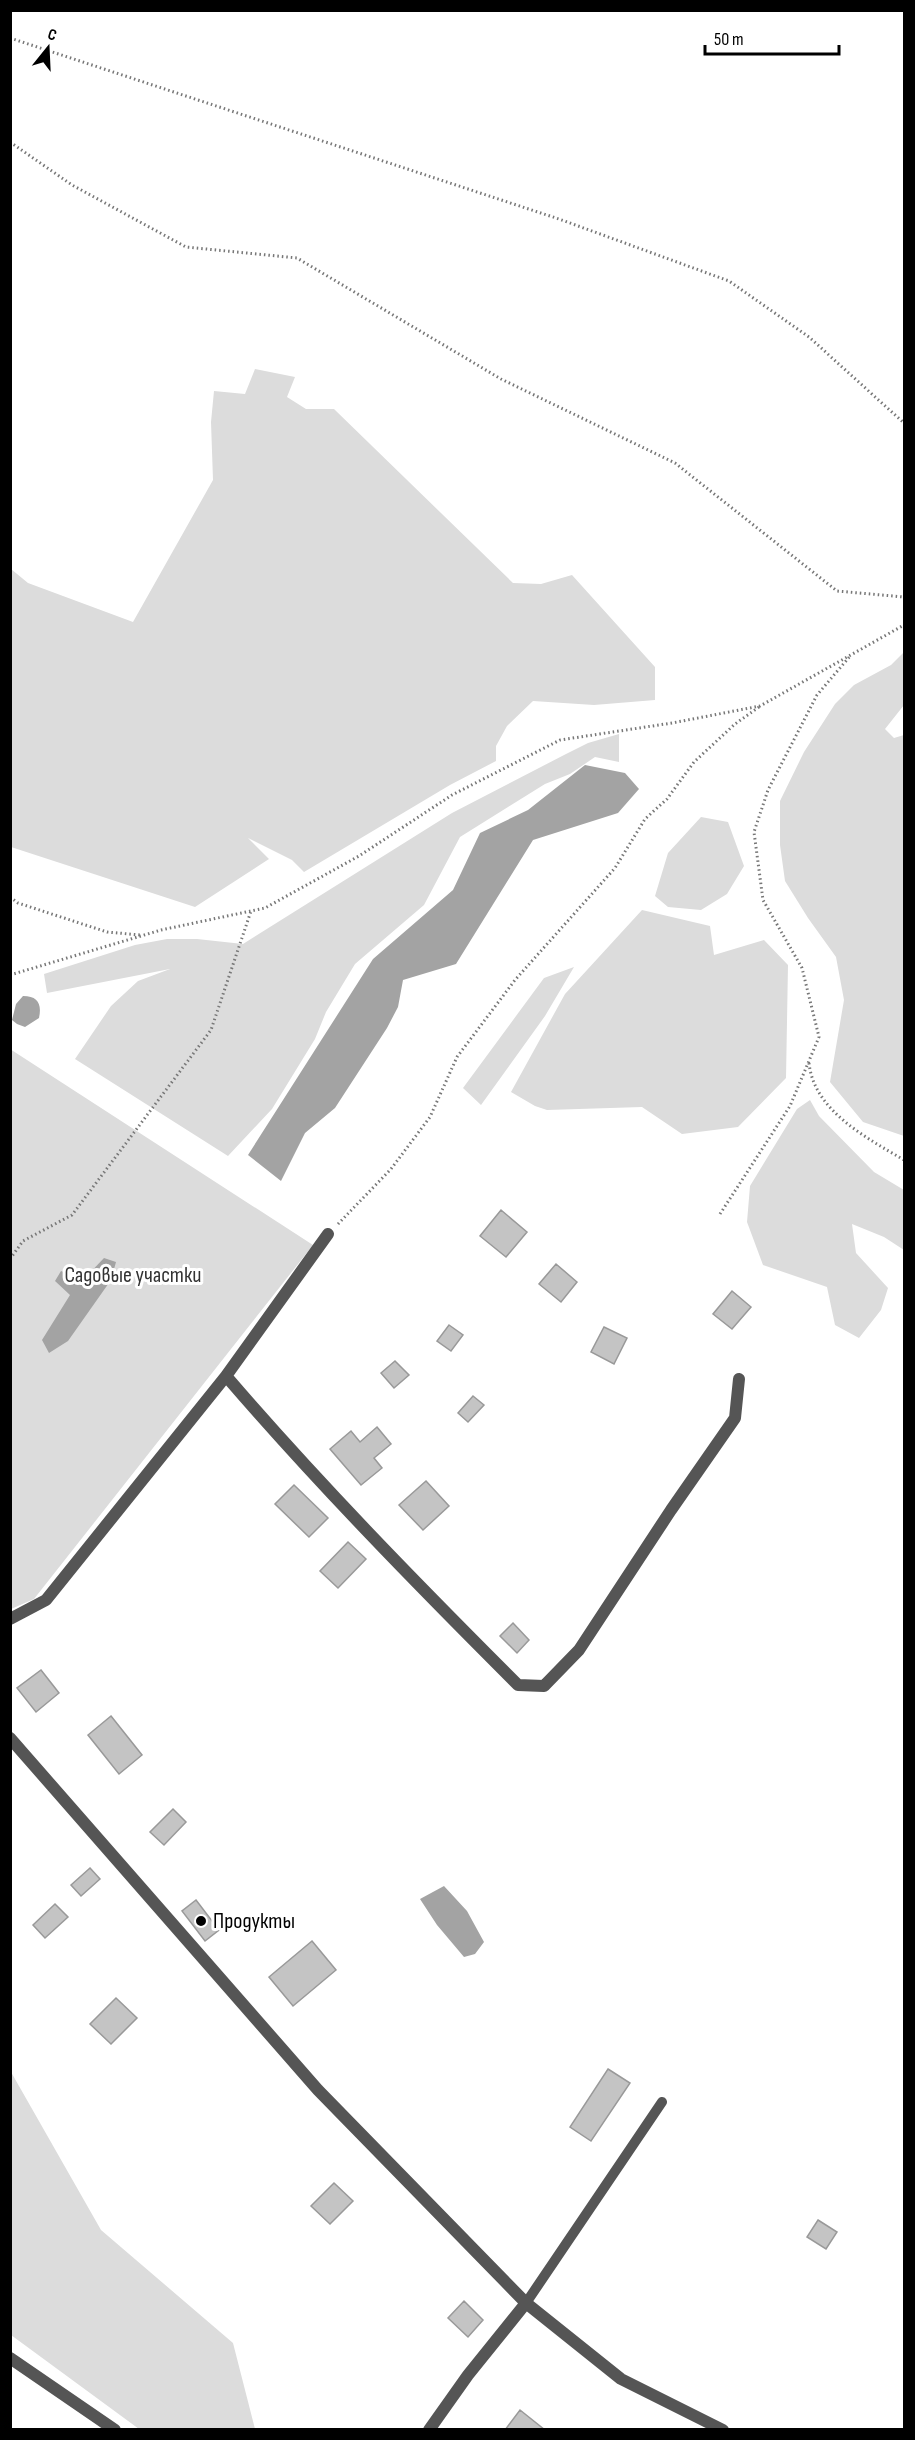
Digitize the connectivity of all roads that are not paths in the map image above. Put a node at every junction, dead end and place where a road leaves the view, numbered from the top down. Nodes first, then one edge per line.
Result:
1 (328, 1234) road end
2 (226, 1376) junction
3 (739, 1379) dead end
4 (10, 1619) edge
5 (10, 1737) edge
6 (662, 2102) dead end
7 (526, 2303) junction
8 (10, 2358) edge
9 (115, 2430) edge
10 (429, 2430) edge
11 (723, 2430) edge

1 - 2 street
2 - 3 street
2 - 4 street
5 - 7 street
6 - 7 lane
7 - 10 street
7 - 11 street
8 - 9 street

